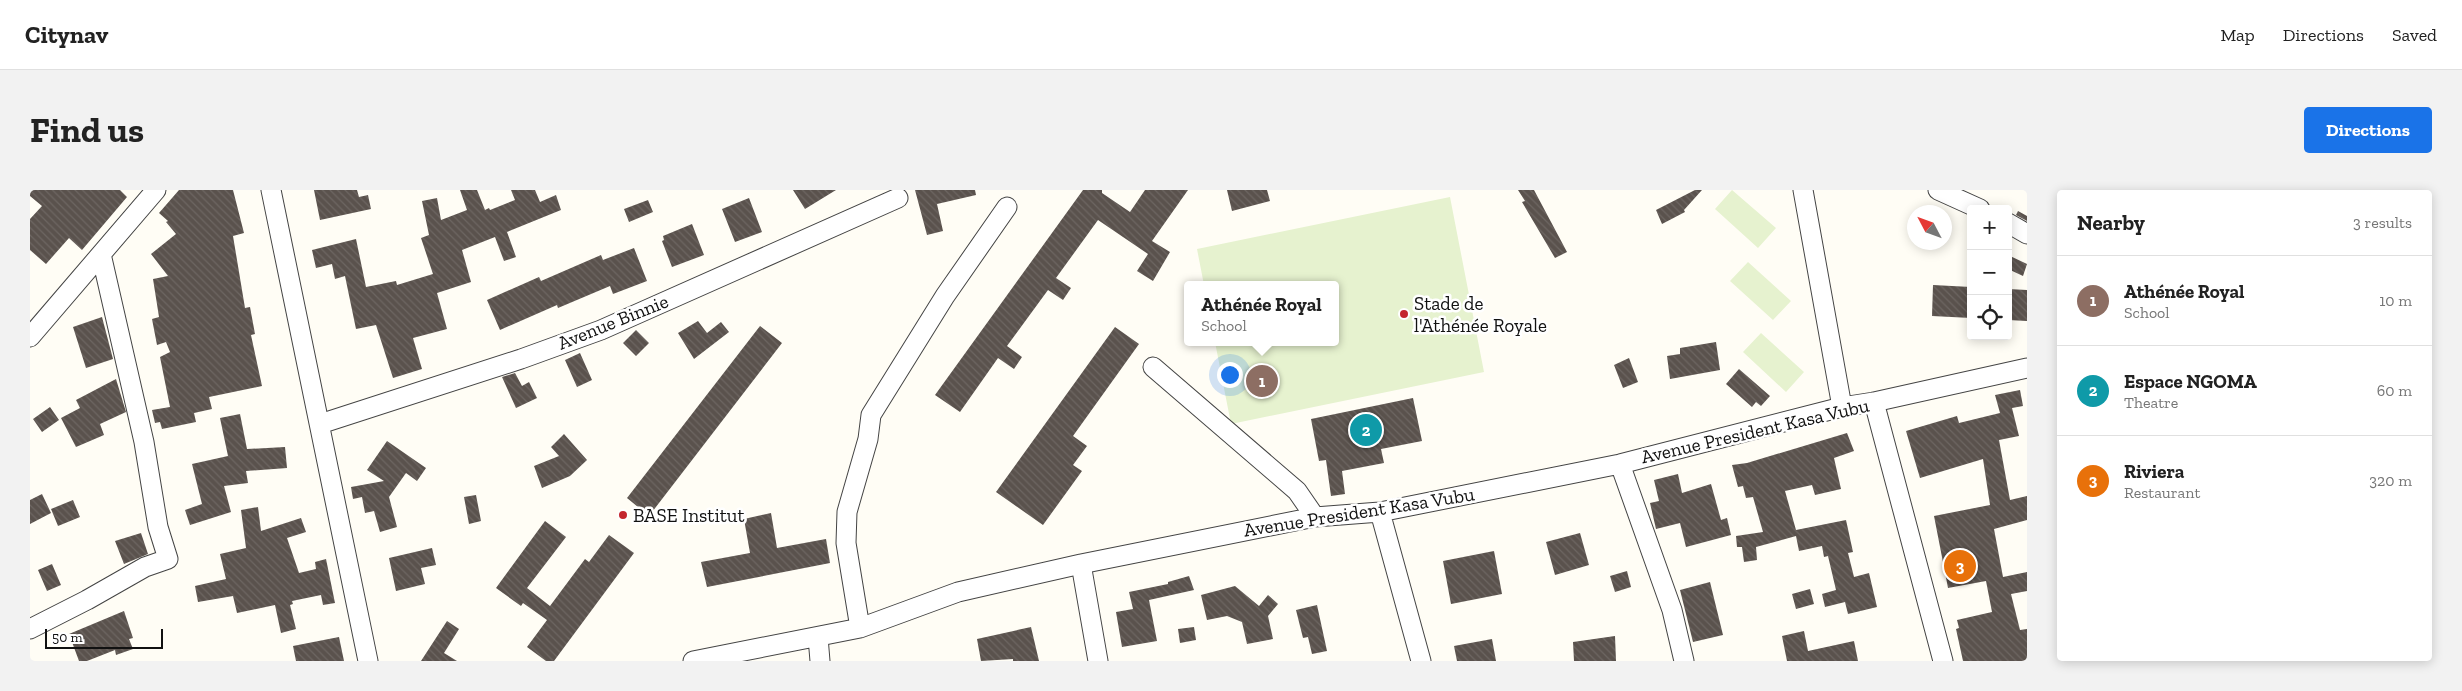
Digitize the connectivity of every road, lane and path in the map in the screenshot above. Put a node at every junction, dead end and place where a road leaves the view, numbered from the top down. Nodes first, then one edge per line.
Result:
1 (156, 190) edge
2 (271, 190) edge
3 (1803, 190) edge
4 (1938, 190) edge
5 (898, 198) dead end
6 (1971, 205) edge
7 (1007, 207) dead end
8 (2012, 226) edge
9 (2027, 234) edge
10 (101, 254) junction
11 (30, 337) edge
12 (1153, 367) dead end
13 (2027, 368) edge
14 (1874, 402) junction
15 (1842, 407) junction
16 (320, 424) junction
17 (1620, 464) junction
18 (1380, 512) junction
19 (1315, 517) junction
20 (1081, 564) junction
21 (860, 628) junction
22 (30, 629) edge
23 (818, 637) junction
24 (368, 661) edge
25 (693, 661) edge
26 (820, 661) edge
27 (1098, 661) edge
28 (1422, 661) edge
29 (1684, 661) edge
30 (1943, 661) edge

1 - 10 street
2 - 16 street
3 - 15 street
4 - 6 street
5 - 16 street, Avenue Binnie
7 - 21 street
8 - 9 street
10 - 11 street
10 - 22 street
12 - 19 street
13 - 14 street, Avenue President Kasa Vubu
14 - 15 street, Avenue President Kasa Vubu
14 - 30 street
15 - 17 street, Avenue President Kasa Vubu
16 - 24 street
17 - 18 street, Avenue President Kasa Vubu
17 - 29 street
18 - 19 street, Avenue President Kasa Vubu
18 - 28 street
19 - 20 street, Avenue President Kasa Vubu
20 - 21 street, Avenue President Kasa Vubu
20 - 27 street
21 - 23 street, Avenue President Kasa Vubu
23 - 25 street, Avenue President Kasa Vubu
23 - 26 street

